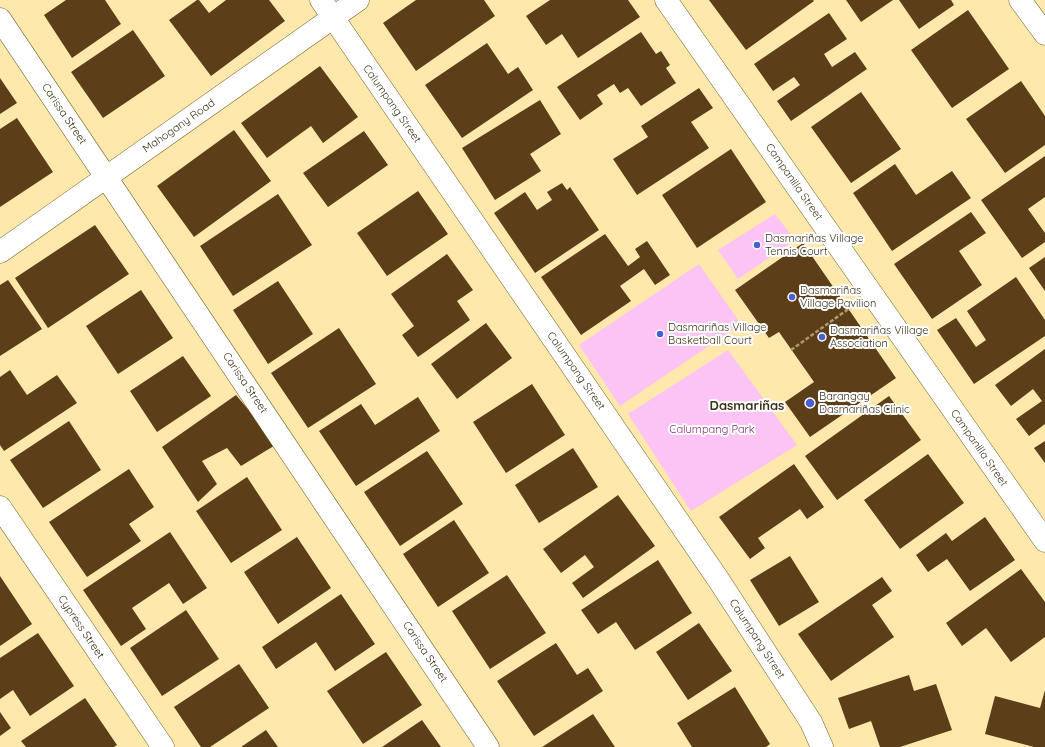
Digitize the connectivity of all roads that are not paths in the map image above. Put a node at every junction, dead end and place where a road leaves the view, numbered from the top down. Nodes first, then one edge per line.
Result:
1 (321, 0) edge
2 (358, 0) edge
3 (666, 0) edge
4 (1020, 0) edge
5 (333, 18) junction
6 (0, 19) edge
7 (1045, 34) edge
8 (107, 177) junction
9 (0, 252) edge
10 (0, 507) edge
11 (1045, 541) edge
12 (163, 747) edge
13 (488, 747) edge
14 (822, 747) edge

1 - 5 street, Calumpang Street
2 - 5 street, Mahogany Road
3 - 11 street, Campanilla Street
4 - 7 street
5 - 8 street, Mahogany Road
5 - 14 street, Calumpang Street
6 - 8 street, Carissa Street
8 - 9 street, Mahogany Road
8 - 13 street, Carissa Street
10 - 12 street, Cypress Street

